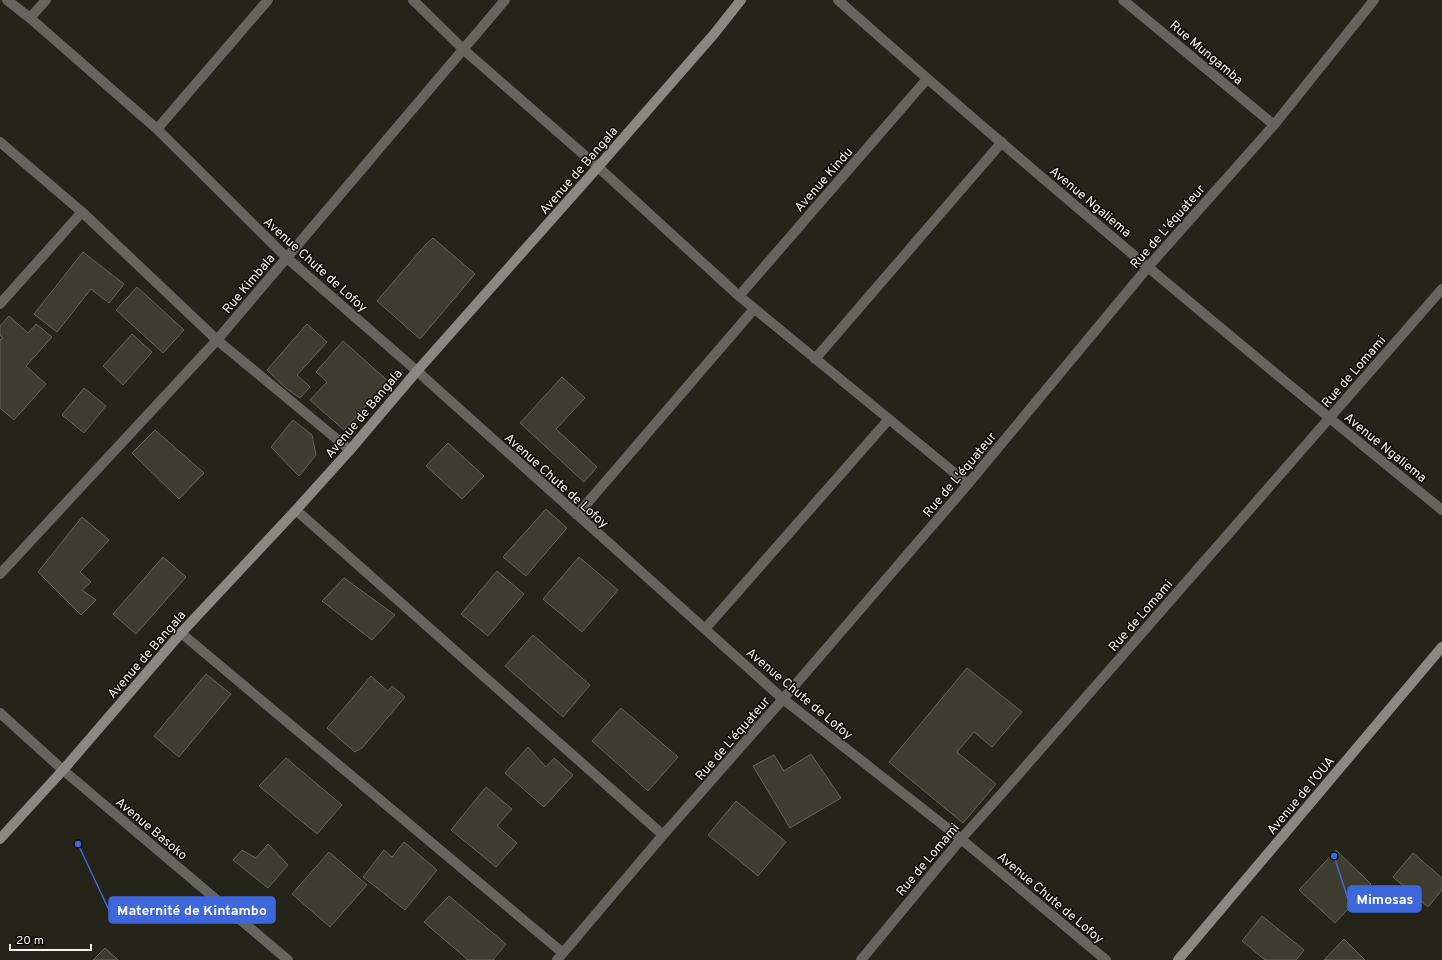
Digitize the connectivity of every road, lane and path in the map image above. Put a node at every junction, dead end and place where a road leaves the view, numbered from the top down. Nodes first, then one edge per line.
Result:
1 (7, 0) edge
2 (46, 0) edge
3 (268, 0) edge
4 (413, 0) edge
5 (505, 0) edge
6 (741, 0) edge
7 (838, 0) edge
8 (1123, 0) edge
9 (1370, 2) edge
10 (30, 18) junction
11 (464, 50) junction
12 (927, 79) junction
13 (1274, 125) junction
14 (157, 129) junction
15 (0, 142) edge
16 (1002, 142) junction
17 (598, 167) junction
18 (82, 212) junction
19 (287, 258) junction
20 (1148, 267) junction
21 (1442, 289) edge
22 (739, 296) junction
23 (0, 304) edge
24 (754, 309) junction
25 (217, 340) junction
26 (815, 359) junction
27 (417, 371) junction
28 (1329, 418) junction
29 (889, 419) junction
30 (350, 450) junction
31 (968, 484) junction
32 (296, 510) junction
33 (1442, 510) edge
34 (577, 515) junction
35 (0, 574) edge
36 (705, 629) junction
37 (181, 633) junction
38 (1442, 647) edge
39 (783, 699) junction
40 (0, 713) edge
41 (63, 770) junction
42 (663, 835) junction
43 (961, 838) junction
44 (0, 839) edge
45 (560, 956) edge
46 (288, 960) edge
47 (861, 960) edge
48 (1106, 960) edge
49 (1178, 960) edge

1 - 10 street, Avenue Chute de Lofoy
2 - 10 street
3 - 14 street
4 - 11 street
5 - 11 street, Rue Kimbala
6 - 17 main road, Avenue de Bangala
7 - 12 street, Avenue Ngaliema
8 - 13 street, Rue Mungamba
9 - 13 street, Rue de L'équateur
10 - 14 street, Avenue Chute de Lofoy
11 - 17 street
11 - 19 street, Rue Kimbala
12 - 16 street, Avenue Ngaliema
12 - 22 street, Avenue Kindu
13 - 20 street, Rue de L'équateur
14 - 19 street, Avenue Chute de Lofoy
15 - 18 street
16 - 20 street, Avenue Ngaliema
16 - 26 street
17 - 22 street
17 - 27 main road, Avenue de Bangala
18 - 23 street
18 - 25 street
19 - 25 street, Rue Kimbala
19 - 27 street, Avenue Chute de Lofoy
20 - 28 street, Avenue Ngaliema
20 - 31 street, Rue de L'équateur
21 - 28 street, Rue de Lomami
22 - 24 street
24 - 26 street
24 - 34 street
25 - 30 street
25 - 35 street, Rue Kimbala
26 - 29 street
27 - 30 main road, Avenue de Bangala
27 - 34 street, Avenue Chute de Lofoy
28 - 33 street, Avenue Ngaliema
28 - 43 street, Rue de Lomami
29 - 31 street
29 - 36 street
30 - 32 main road, Avenue de Bangala
31 - 39 street, Rue de L'équateur
32 - 37 main road, Avenue de Bangala
32 - 42 street
34 - 36 street, Avenue Chute de Lofoy
36 - 39 street, Avenue Chute de Lofoy
37 - 41 main road, Avenue de Bangala
37 - 45 street
38 - 49 main road, Avenue de l’OUA
39 - 42 street, Rue de L'équateur
39 - 43 street, Avenue Chute de Lofoy
40 - 41 street, Avenue Basoko
41 - 44 main road, Avenue de Bangala
41 - 46 street, Avenue Basoko
42 - 45 street, Rue de L'équateur
43 - 47 street, Rue de Lomami
43 - 48 street, Avenue Chute de Lofoy

